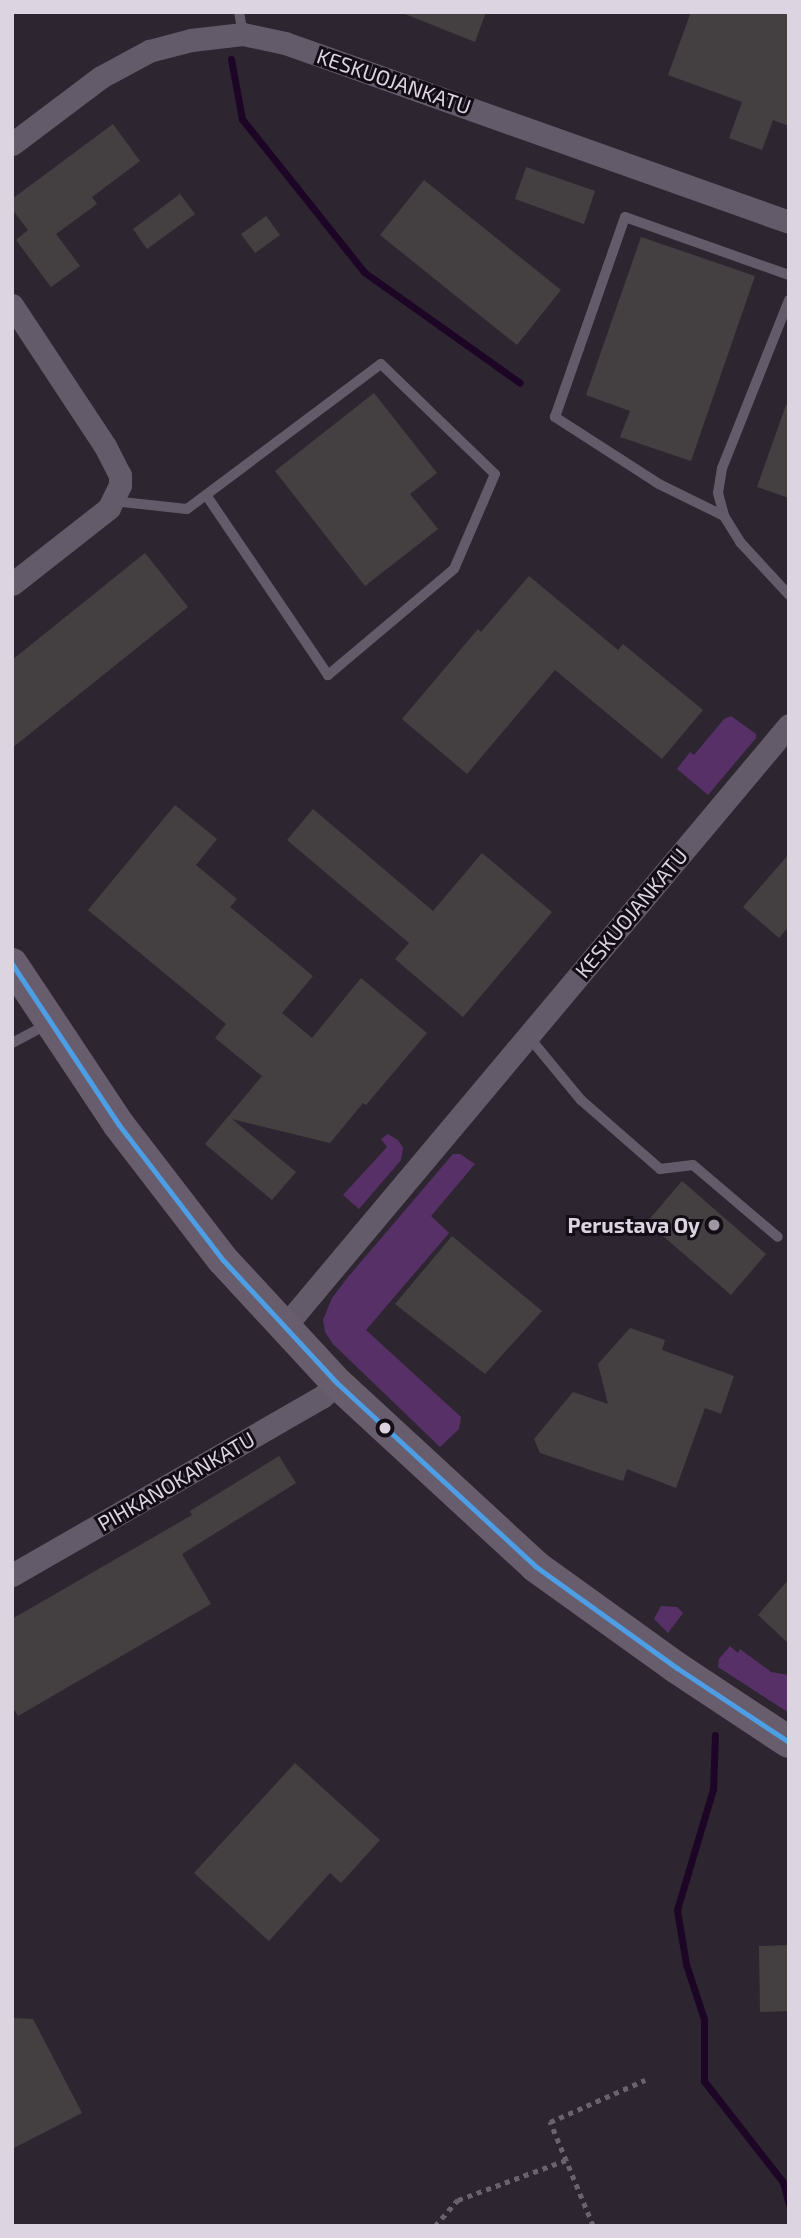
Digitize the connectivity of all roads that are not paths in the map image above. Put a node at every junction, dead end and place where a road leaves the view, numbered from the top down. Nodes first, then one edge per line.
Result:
1 (241, 23) edge
2 (12, 144) edge
3 (789, 222) edge
4 (789, 275) edge
5 (789, 300) edge
6 (12, 304) edge
7 (206, 495) junction
8 (113, 501) junction
9 (724, 516) junction
10 (12, 584) edge
11 (789, 595) edge
12 (789, 725) edge
13 (12, 964) edge
14 (50, 1022) junction
15 (528, 1036) junction
16 (12, 1043) edge
17 (778, 1237) dead end
18 (285, 1326) junction
19 (337, 1383) junction
20 (12, 1575) edge
21 (789, 1742) edge

1 - 2 street, KESKUOJANKATU
1 - 3 street, KESKUOJANKATU
4 - 9 lane
5 - 9 lane
6 - 8 street
7 - 7 lane
7 - 8 lane
8 - 10 street
9 - 11 lane
12 - 15 street, KESKUOJANKATU
13 - 14 main road
14 - 16 lane
14 - 18 main road
15 - 17 lane
15 - 18 street, KESKUOJANKATU
18 - 19 main road
19 - 20 street, PIHKANOKANKATU
19 - 21 main road

